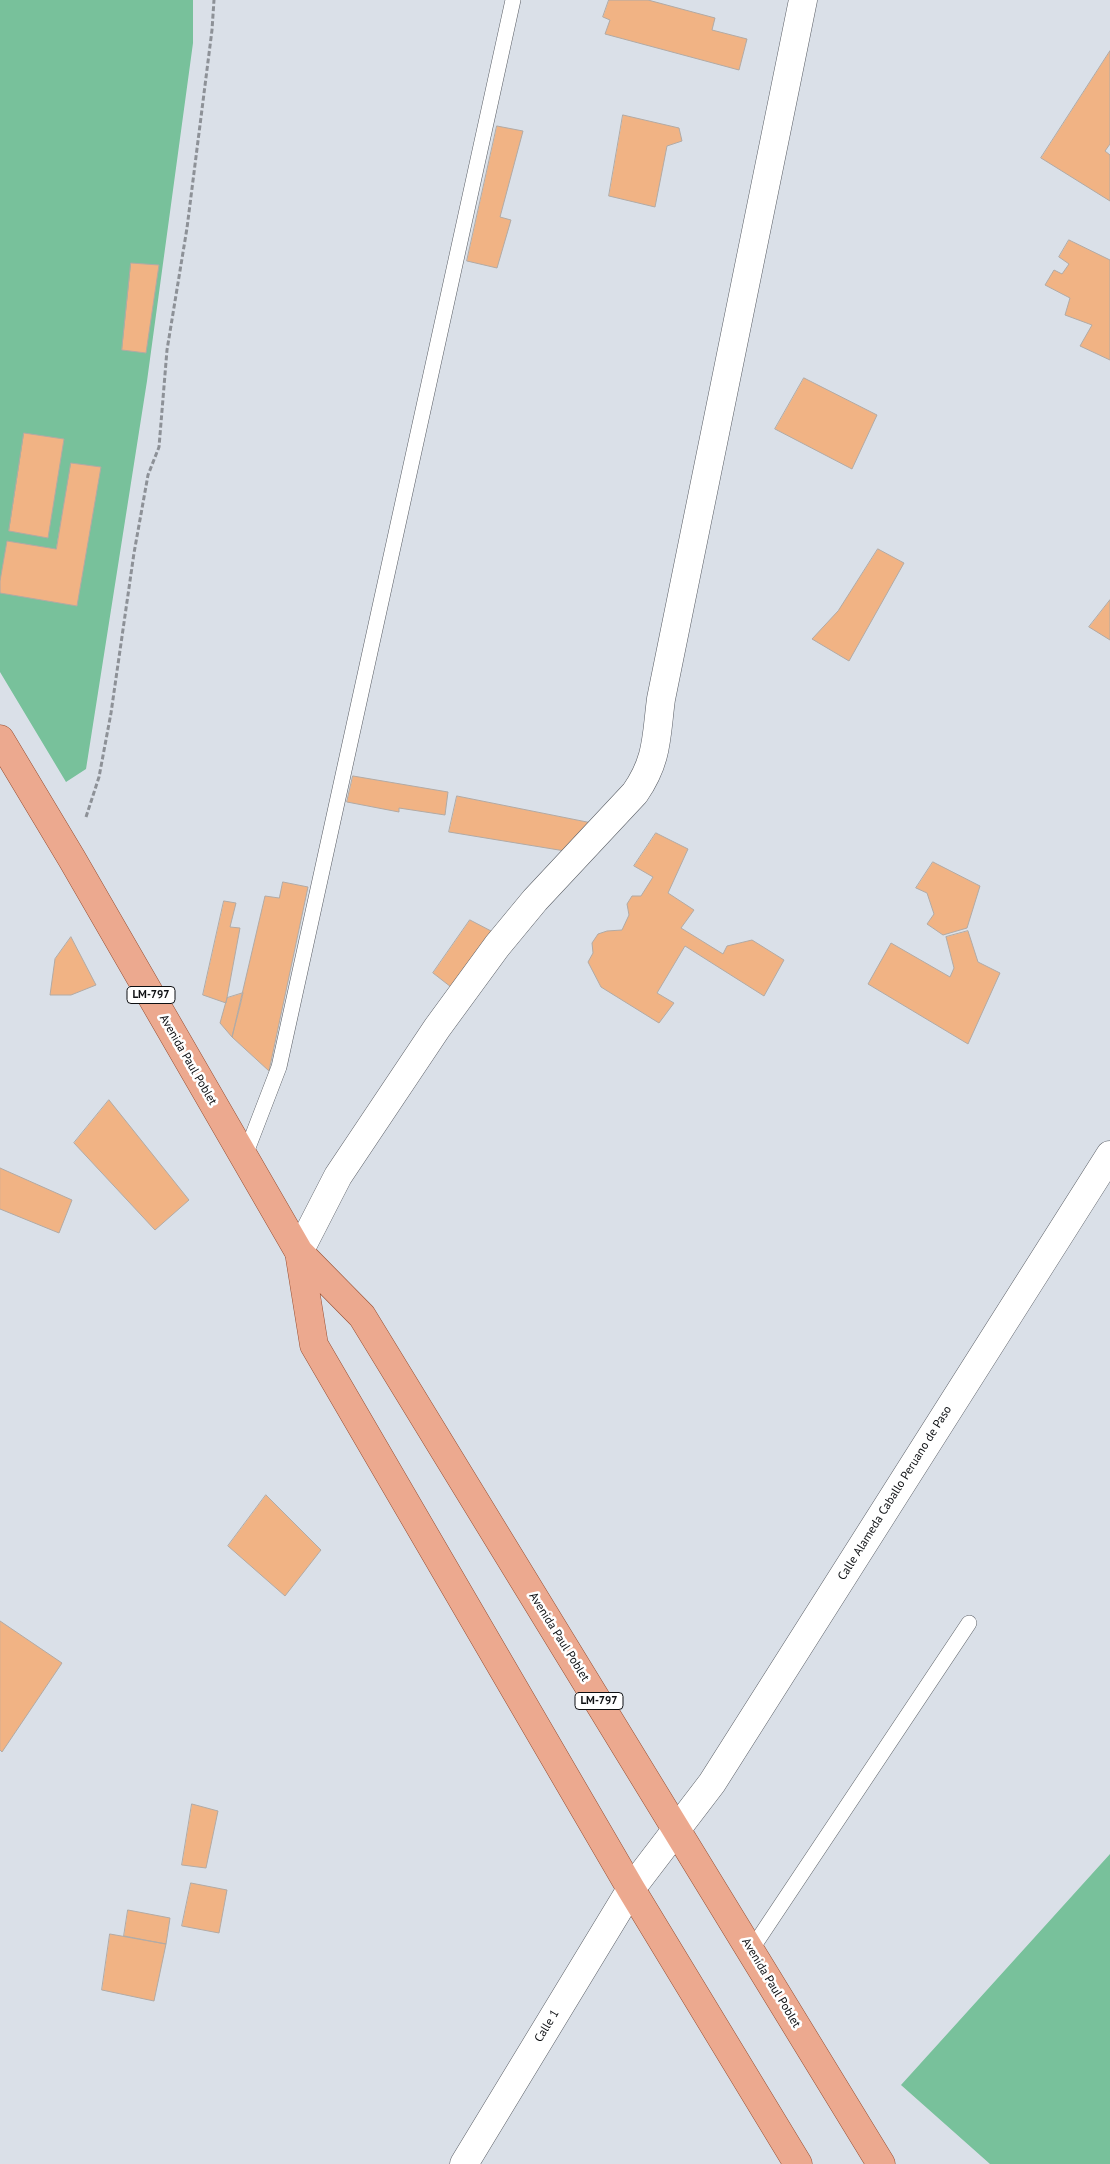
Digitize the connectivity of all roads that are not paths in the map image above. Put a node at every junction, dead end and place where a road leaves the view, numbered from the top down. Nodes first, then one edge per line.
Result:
1 (513, 0) edge
2 (803, 0) edge
3 (0, 739) edge
4 (1110, 1155) edge
5 (244, 1158) junction
6 (299, 1252) junction
7 (968, 1623) dead end
8 (678, 1830) junction
9 (631, 1888) junction
10 (751, 1950) junction
11 (464, 2164) edge
12 (798, 2164) edge
13 (881, 2164) edge

1 - 5 lane
2 - 6 street
3 - 5 main road, Avenida Paul Poblet / LM-797
4 - 8 street, Calle Alameda Caballo Peruano de Paso
5 - 6 main road, Avenida Paul Poblet / LM-797
6 - 8 main road, Avenida Paul Poblet / LM-797
6 - 9 main road, Avenida Paul Poblet / LM-797
7 - 10 lane
8 - 9 street, Calle Alameda Caballo Peruano de Paso
8 - 10 main road, Avenida Paul Poblet / LM-797
9 - 11 street, Calle 1
9 - 12 main road, Avenida Paul Poblet / LM-797
10 - 13 main road, Avenida Paul Poblet / LM-797

